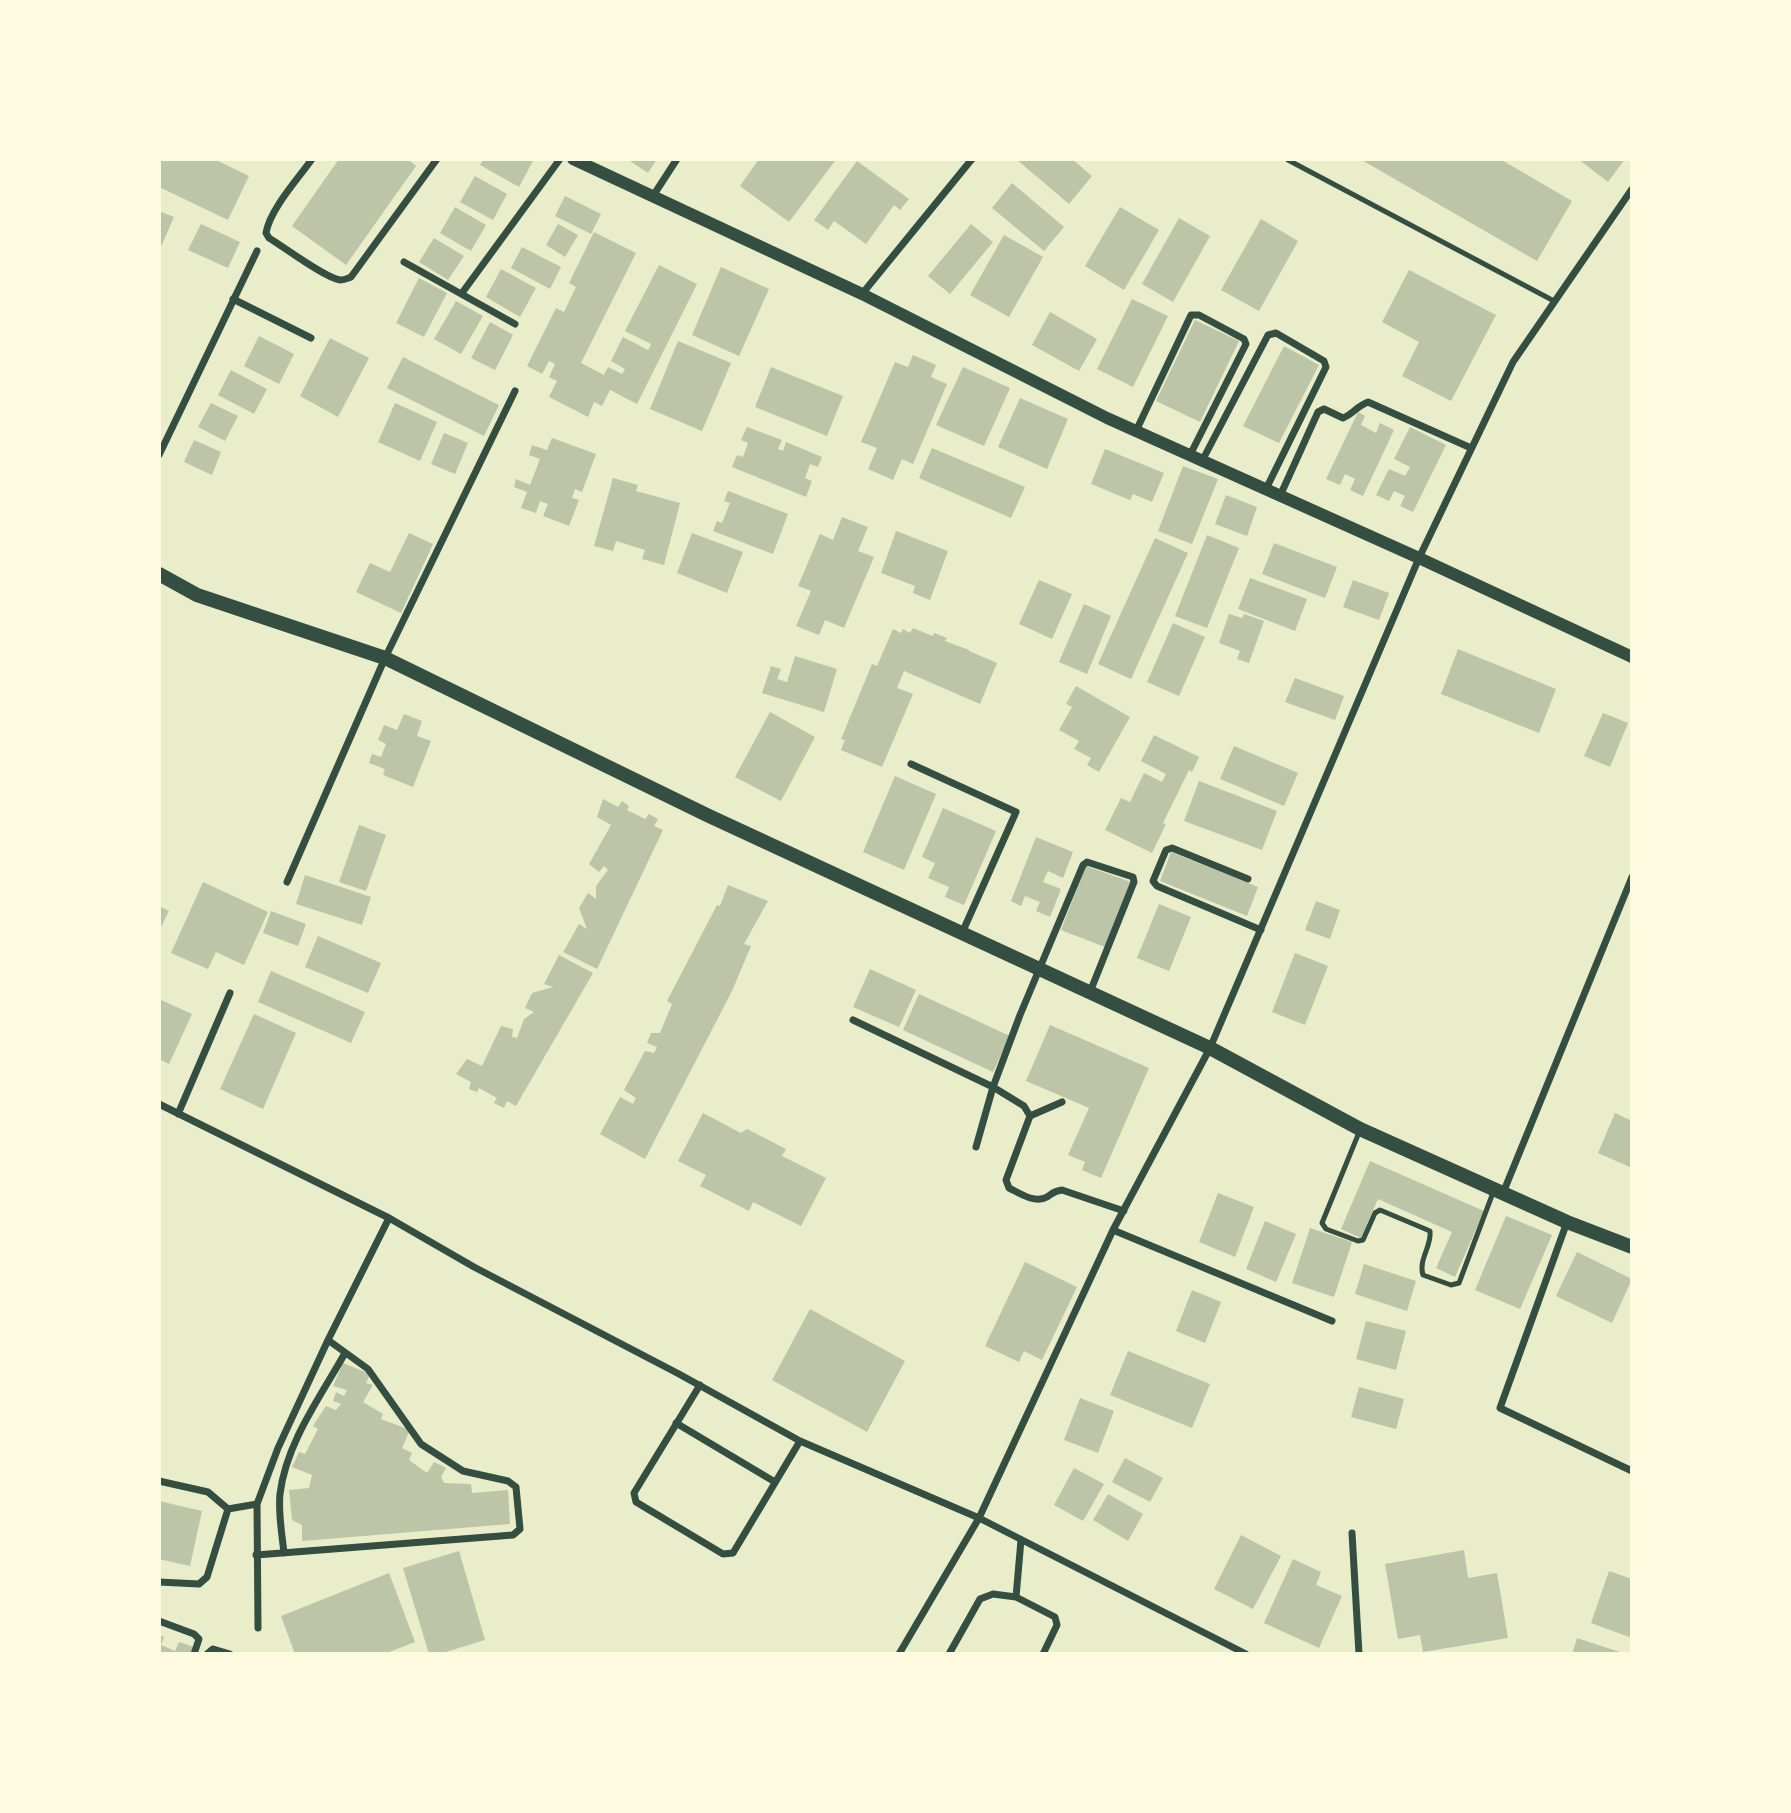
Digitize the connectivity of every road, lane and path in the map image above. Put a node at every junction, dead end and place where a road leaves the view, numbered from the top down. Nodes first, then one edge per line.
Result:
1 (312, 159) edge
2 (560, 159) edge
3 (573, 159) edge
4 (677, 159) edge
5 (972, 159) edge
6 (433, 160) edge
7 (1288, 160) edge
8 (1632, 189) edge
9 (653, 196) junction
10 (257, 251) dead end
11 (404, 262) dead end
12 (462, 293) junction
13 (862, 294) junction
14 (233, 299) junction
15 (1554, 301) junction
16 (515, 324) dead end
17 (311, 338) dead end
18 (515, 391) dead end
19 (1136, 432) junction
20 (1471, 448) junction
21 (159, 455) edge
22 (1196, 458) junction
23 (1266, 489) junction
24 (1280, 496) junction
25 (1419, 558) junction
26 (159, 574) edge
27 (1632, 657) edge
28 (385, 658) junction
29 (911, 764) dead end
30 (1632, 877) edge
31 (1248, 879) dead end
32 (287, 882) dead end
33 (1261, 930) junction
34 (961, 933) junction
35 (1041, 970) junction
36 (230, 993) dead end
37 (1090, 993) junction
38 (853, 1020) dead end
39 (1210, 1048) junction
40 (993, 1087) junction
41 (1062, 1102) dead end
42 (159, 1104) edge
43 (178, 1114) junction
44 (1030, 1116) junction
45 (1360, 1129) junction
46 (975, 1147) dead end
47 (1498, 1191) junction
48 (1124, 1211) junction
49 (389, 1218) junction
50 (1567, 1222) junction
51 (1114, 1230) junction
52 (1632, 1247) edge
53 (1332, 1321) dead end
54 (328, 1340) junction
55 (345, 1353) junction
56 (700, 1385) junction
57 (676, 1423) junction
58 (800, 1441) junction
59 (1632, 1471) edge
60 (159, 1481) edge
61 (775, 1482) junction
62 (257, 1504) junction
63 (228, 1509) junction
64 (979, 1518) junction
65 (1352, 1533) dead end
66 (1021, 1540) junction
67 (284, 1553) junction
68 (256, 1555) junction
69 (159, 1582) edge
70 (1016, 1597) junction
71 (159, 1621) edge
72 (258, 1628) dead end
73 (194, 1654) edge
74 (207, 1654) edge
75 (230, 1654) edge
76 (899, 1654) edge
77 (949, 1654) edge
78 (1043, 1654) edge
79 (1245, 1654) edge
80 (1359, 1654) edge

1 - 6 street
2 - 12 street
3 - 9 street
4 - 9 street
5 - 13 street
7 - 15 lane
8 - 15 street
9 - 13 street
10 - 14 street
11 - 12 street
12 - 16 street
13 - 19 street
14 - 17 street
14 - 21 street
15 - 20 street
18 - 28 street
19 - 22 street
19 - 22 street
20 - 24 street
20 - 25 street
22 - 23 street
22 - 23 street
23 - 24 street
24 - 25 street
25 - 27 street
25 - 33 street
26 - 28 main road
28 - 32 street
28 - 34 main road
29 - 34 street
30 - 47 street
31 - 33 street
33 - 39 street
34 - 35 main road
35 - 37 main road
35 - 37 street
35 - 40 street
36 - 43 street
37 - 39 main road
38 - 40 street
39 - 45 main road
39 - 48 street
40 - 44 street
40 - 46 street
41 - 44 street
42 - 43 street
43 - 49 street
44 - 48 street
45 - 47 main road
45 - 47 lane
47 - 50 main road
48 - 51 street
49 - 54 street
49 - 56 street
50 - 52 main road
50 - 59 street
51 - 53 street
51 - 64 street
54 - 55 street
54 - 62 street
55 - 67 street
55 - 67 street
56 - 57 street
56 - 58 street
57 - 61 street
57 - 61 street
58 - 61 street
58 - 64 street
60 - 63 street
62 - 63 street
62 - 68 street
63 - 69 street
64 - 66 street
64 - 76 street
65 - 80 street
66 - 70 street
66 - 79 street
67 - 68 street
68 - 72 street
70 - 77 street
70 - 78 street
71 - 73 street
74 - 75 street

